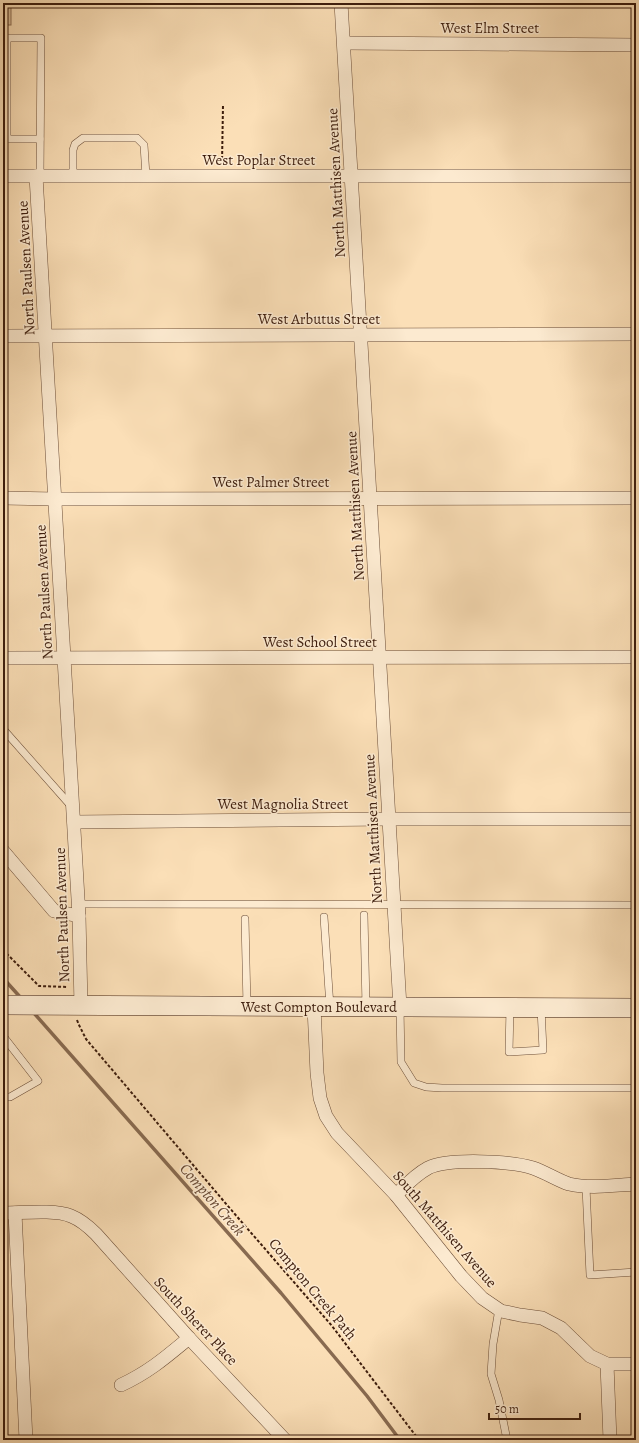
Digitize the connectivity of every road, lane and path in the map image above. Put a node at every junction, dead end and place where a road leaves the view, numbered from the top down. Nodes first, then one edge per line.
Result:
1 (342, 3) edge
2 (5, 38) edge
3 (344, 43) junction
4 (636, 45) edge
5 (223, 105) dead end
6 (5, 139) edge
7 (40, 139) junction
8 (3, 176) edge
9 (38, 176) junction
10 (73, 176) junction
11 (146, 176) junction
12 (222, 176) junction
13 (352, 176) junction
14 (636, 176) edge
15 (361, 334) junction
16 (636, 334) edge
17 (46, 335) junction
18 (3, 336) edge
19 (3, 498) edge
20 (370, 498) junction
21 (636, 498) edge
22 (55, 499) junction
23 (636, 657) edge
24 (3, 658) edge
25 (64, 658) junction
26 (380, 658) junction
27 (3, 729) edge
28 (73, 808) junction
29 (389, 819) junction
30 (636, 819) edge
31 (74, 822) junction
32 (3, 851) edge
33 (394, 905) junction
34 (636, 905) edge
35 (79, 910) junction
36 (364, 915) dead end
37 (324, 917) dead end
38 (245, 919) dead end
39 (3, 950) edge
40 (67, 986) dead end
41 (4, 1005) edge
42 (81, 1006) junction
43 (247, 1007) junction
44 (322, 1007) junction
45 (366, 1007) junction
46 (400, 1007) junction
47 (510, 1008) junction
48 (542, 1008) junction
49 (636, 1008) edge
50 (79, 1025) dead end
51 (3, 1036) edge
52 (636, 1088) edge
53 (3, 1097) edge
54 (636, 1184) edge
55 (586, 1187) junction
56 (396, 1195) junction
57 (9, 1213) edge
58 (636, 1272) edge
59 (498, 1309) junction
60 (190, 1338) junction
61 (607, 1364) junction
62 (636, 1364) edge
63 (121, 1385) dead end
64 (284, 1439) edge
65 (26, 1440) edge
66 (419, 1440) edge
67 (507, 1440) edge
68 (610, 1440) edge

1 - 3 street, North Matthisen Avenue
2 - 6 lane
2 - 7 lane
3 - 4 street, West Elm Street
3 - 13 street, North Matthisen Avenue
5 - 12 path
6 - 7 lane
7 - 9 lane
8 - 9 street, West Poplar Street
9 - 10 street, West Poplar Street
9 - 17 street, North Paulsen Avenue
10 - 11 street, West Poplar Street
10 - 11 lane
11 - 12 street, West Poplar Street
12 - 13 street, West Poplar Street
13 - 14 street, West Poplar Street
13 - 15 street, North Matthisen Avenue
15 - 16 street, West Arbutus Street
15 - 17 street, West Arbutus Street
15 - 20 street, North Matthisen Avenue
17 - 18 street, West Arbutus Street
17 - 22 street, North Paulsen Avenue
19 - 22 street, West Palmer Street
20 - 21 street, West Palmer Street
20 - 22 street, West Palmer Street
20 - 26 street, North Matthisen Avenue
22 - 25 street, North Paulsen Avenue
23 - 26 street, West School Street
24 - 25 street, West School Street
25 - 26 street, West School Street
25 - 28 street, North Paulsen Avenue
26 - 29 street, North Matthisen Avenue
27 - 28 lane
28 - 31 street, North Paulsen Avenue
29 - 30 street, West Magnolia Street
29 - 31 street, West Magnolia Street
29 - 33 street, North Matthisen Avenue
31 - 35 street, North Paulsen Avenue
32 - 35 street
33 - 34 lane
33 - 35 lane
33 - 46 street, North Matthisen Avenue
35 - 42 street, North Paulsen Avenue
36 - 45 lane
37 - 44 lane
38 - 43 lane
39 - 40 path
41 - 42 main road, West Compton Boulevard
42 - 43 main road, West Compton Boulevard
43 - 44 main road, West Compton Boulevard
44 - 45 main road, West Compton Boulevard
44 - 56 street, South Matthisen Avenue
45 - 46 main road, West Compton Boulevard
46 - 47 main road, West Compton Boulevard
46 - 52 lane
47 - 48 main road, West Compton Boulevard
47 - 48 lane
48 - 49 main road, West Compton Boulevard
50 - 66 path, Compton Creek Path
51 - 53 lane
54 - 55 street
55 - 56 street
55 - 58 lane
56 - 59 street, South Matthisen Avenue
57 - 60 street, South Sherer Place
57 - 65 street
59 - 61 street, South Matthisen Avenue
59 - 67 lane
60 - 63 street
60 - 64 street, South Sherer Place
61 - 62 street
61 - 68 street

